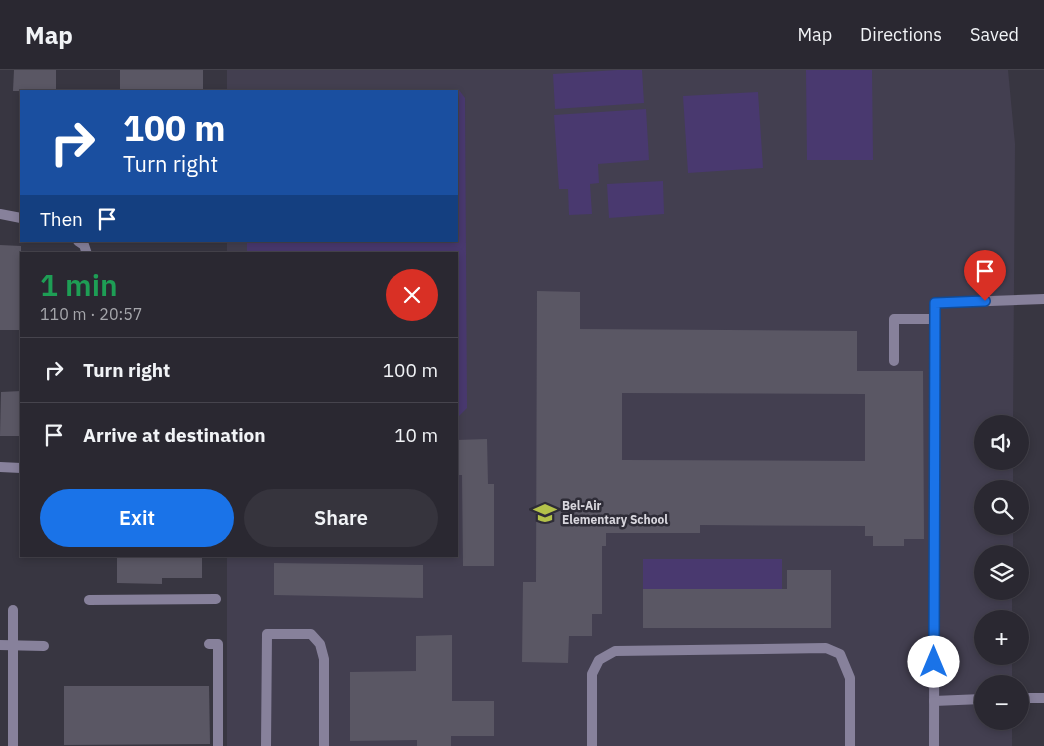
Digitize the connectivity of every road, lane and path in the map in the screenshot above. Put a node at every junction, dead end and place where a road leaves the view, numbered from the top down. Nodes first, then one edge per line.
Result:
1 (0, 214) edge
2 (20, 218) edge
3 (80, 242) edge
4 (86, 252) edge
5 (1044, 299) edge
6 (934, 319) junction
7 (894, 361) dead end
8 (0, 467) edge
9 (20, 468) edge
10 (216, 599) dead end
11 (89, 600) dead end
12 (14, 610) dead end
13 (208, 644) dead end
14 (0, 645) edge
15 (13, 645) junction
16 (44, 646) dead end
17 (1029, 698) edge
18 (1044, 698) edge
19 (974, 699) edge
20 (934, 701) junction
21 (13, 746) edge
22 (218, 746) edge
23 (266, 746) edge
24 (324, 746) edge
25 (592, 746) edge
26 (850, 746) edge
27 (934, 746) edge

1 - 2 street
3 - 4 street
5 - 6 street
6 - 7 street
6 - 20 street
8 - 9 street
10 - 11 street
12 - 15 street
13 - 22 street
14 - 15 street
15 - 16 street
15 - 21 street
17 - 18 street
19 - 20 street
20 - 27 street
23 - 24 street
25 - 26 street

